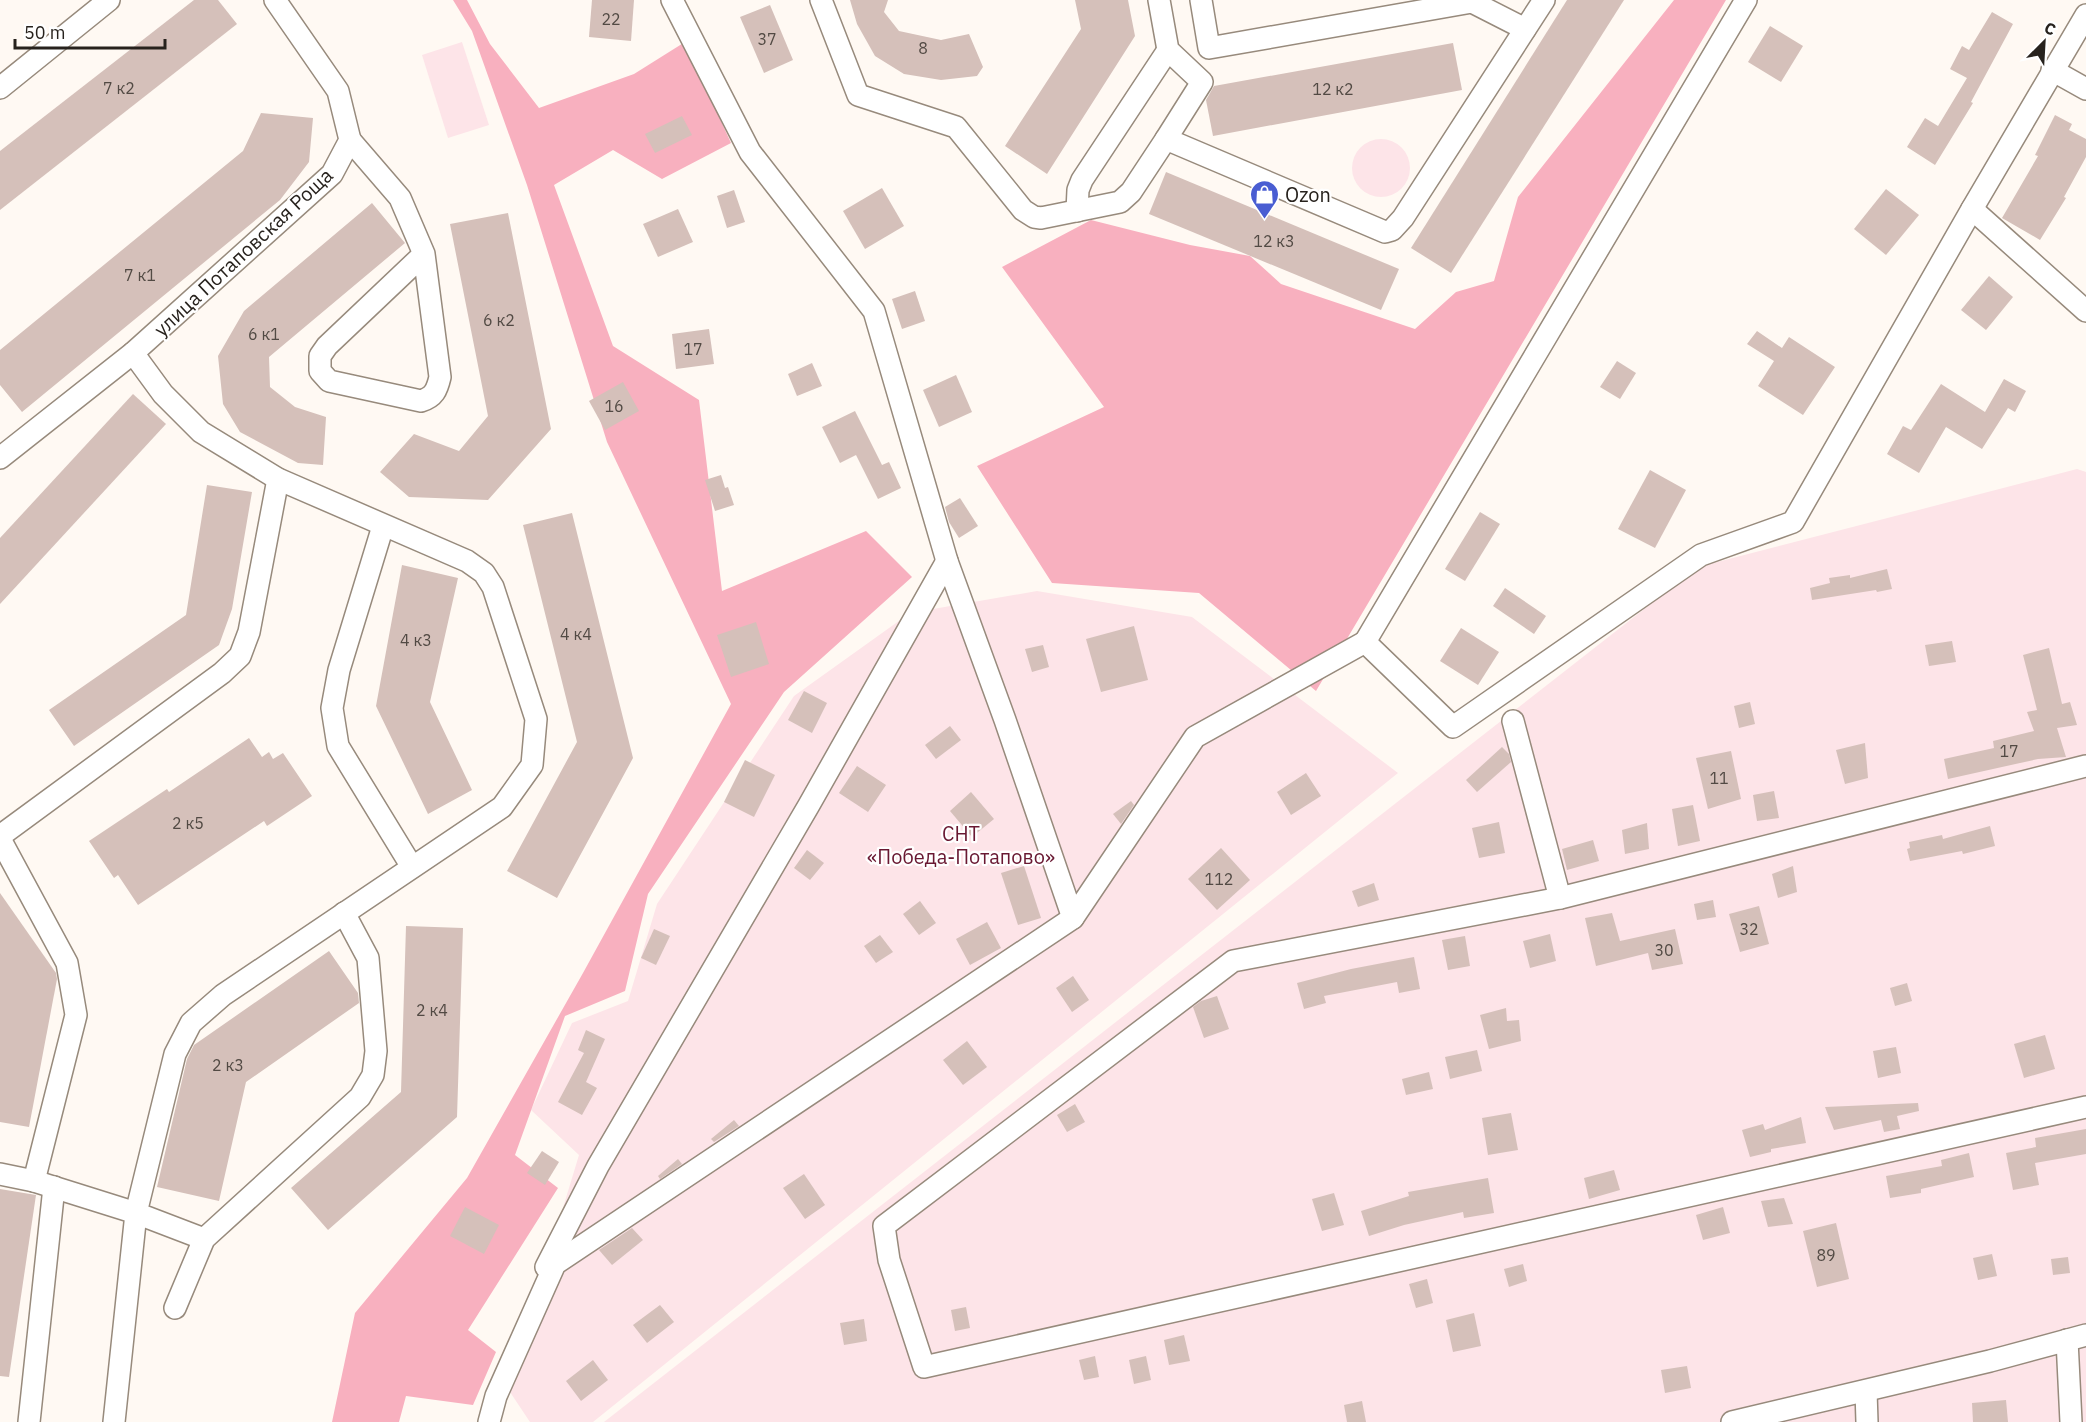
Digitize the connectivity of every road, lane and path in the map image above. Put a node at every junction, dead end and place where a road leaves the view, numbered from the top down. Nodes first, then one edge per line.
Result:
1 (109, 0) edge
2 (275, 0) edge
3 (672, 0) edge
4 (821, 0) edge
5 (1159, 0) edge
6 (1201, 0) edge
7 (1544, 0) edge
8 (1746, 0) edge
9 (1473, 1) edge
10 (2086, 15) edge
11 (1525, 29) junction
12 (1209, 48) junction
13 (1168, 50) junction
14 (1188, 69) junction
15 (2052, 70) junction
16 (0, 88) edge
17 (2086, 89) edge
18 (1166, 139) junction
19 (350, 140) junction
20 (1972, 209) junction
21 (1077, 212) junction
22 (424, 254) junction
23 (2086, 311) edge
24 (133, 353) junction
25 (0, 458) edge
26 (278, 479) junction
27 (383, 526) junction
28 (947, 561) junction
29 (1365, 642) junction
30 (1513, 721) dead end
31 (2086, 766) edge
32 (0, 837) edge
33 (412, 867) junction
34 (1560, 898) junction
35 (344, 913) junction
36 (1073, 918) junction
37 (2086, 1107) edge
38 (0, 1174) edge
39 (44, 1184) junction
40 (136, 1213) junction
41 (204, 1239) junction
42 (175, 1308) dead end
43 (2077, 1337) edge
44 (1866, 1391) junction
45 (496, 1396) junction
46 (29, 1422) edge
47 (114, 1422) edge
48 (489, 1422) edge
49 (1732, 1422) edge
50 (1867, 1422) edge
51 (2071, 1422) edge

1 - 16 street
2 - 19 street
3 - 28 street
4 - 21 street
5 - 13 street
6 - 12 street
7 - 11 street
8 - 29 street
9 - 11 street
9 - 12 street
10 - 15 street
11 - 18 street
12 - 14 street
13 - 14 street
13 - 21 street
14 - 18 street
15 - 17 street
15 - 20 street
18 - 21 street
19 - 22 street
19 - 24 street, улица Потаповская Роща
20 - 23 street
20 - 29 street
22 - 22 street
24 - 25 street, улица Потаповская Роща
24 - 26 street
26 - 27 street
26 - 32 street
27 - 33 street
27 - 33 street
28 - 36 street
28 - 45 street
29 - 36 street
30 - 34 street
31 - 34 street
32 - 39 street
33 - 35 street
34 - 37 street
35 - 40 street
35 - 41 street
36 - 45 street
38 - 39 street
39 - 40 street
39 - 46 street
40 - 41 street
40 - 47 street
41 - 42 street
43 - 44 street
43 - 51 street
44 - 49 street
44 - 50 street
45 - 48 street

